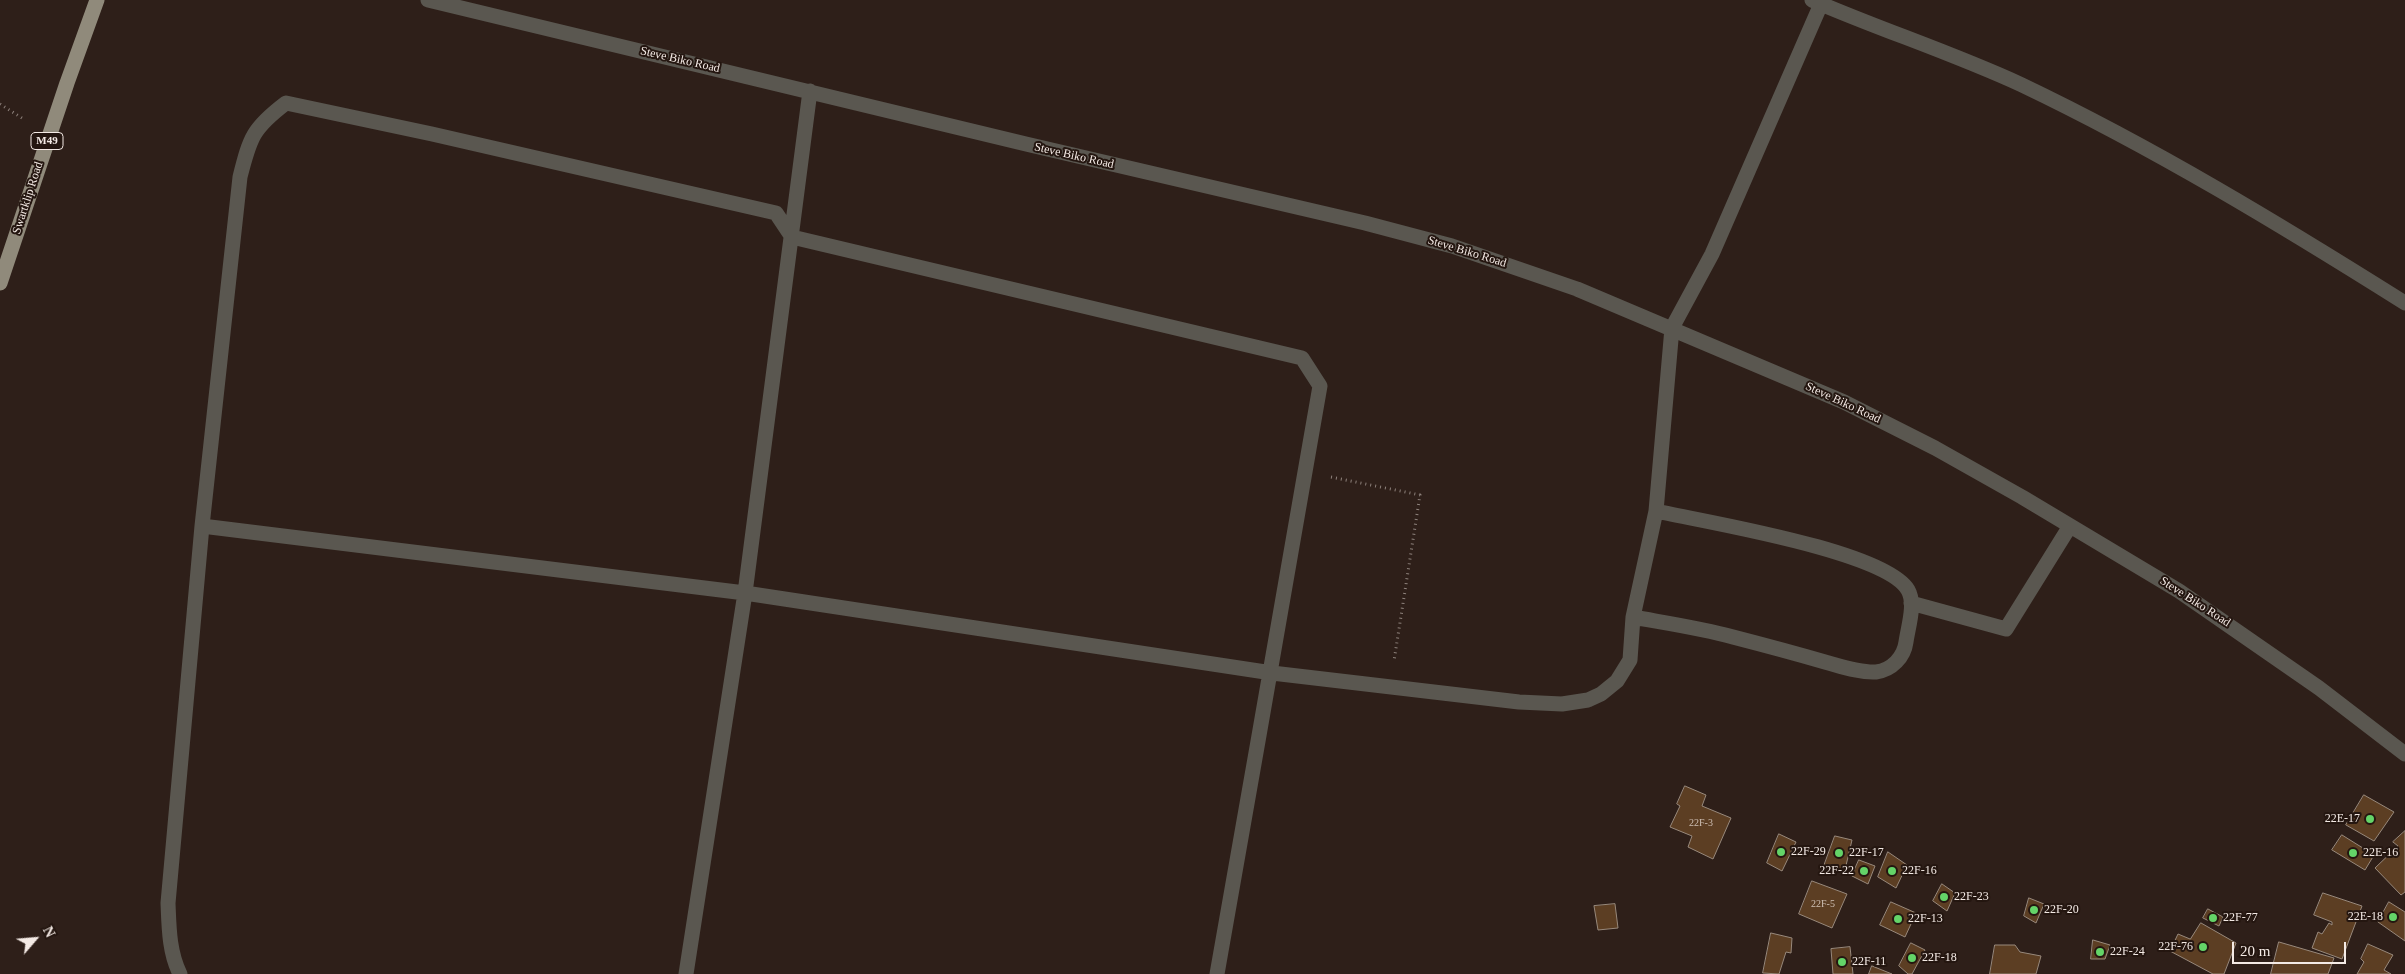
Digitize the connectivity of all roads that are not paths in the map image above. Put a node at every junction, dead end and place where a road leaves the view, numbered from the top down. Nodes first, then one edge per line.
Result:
1 (97, 0) edge
2 (428, 0) edge
3 (1816, 2) edge
4 (810, 91) junction
5 (792, 237) junction
6 (0, 283) edge
7 (2405, 303) edge
8 (1672, 328) junction
9 (1656, 511) junction
10 (202, 526) junction
11 (2070, 526) junction
12 (745, 593) junction
13 (1911, 603) junction
14 (1633, 617) junction
15 (1272, 673) junction
16 (2405, 754) edge
17 (180, 974) edge
18 (686, 974) edge
19 (1217, 974) edge

1 - 6 main road, Swartklip Road / M49
2 - 4 street, Steve Biko Road
3 - 7 street
3 - 8 street
4 - 5 street
4 - 8 street, Steve Biko Road
5 - 10 street
5 - 12 street
5 - 15 street
8 - 9 street
8 - 11 street, Steve Biko Road
9 - 13 street
9 - 14 street
10 - 12 street
10 - 17 street
11 - 13 street
11 - 16 street, Steve Biko Road
12 - 15 street
12 - 18 street
13 - 14 street
14 - 15 street
15 - 19 street

